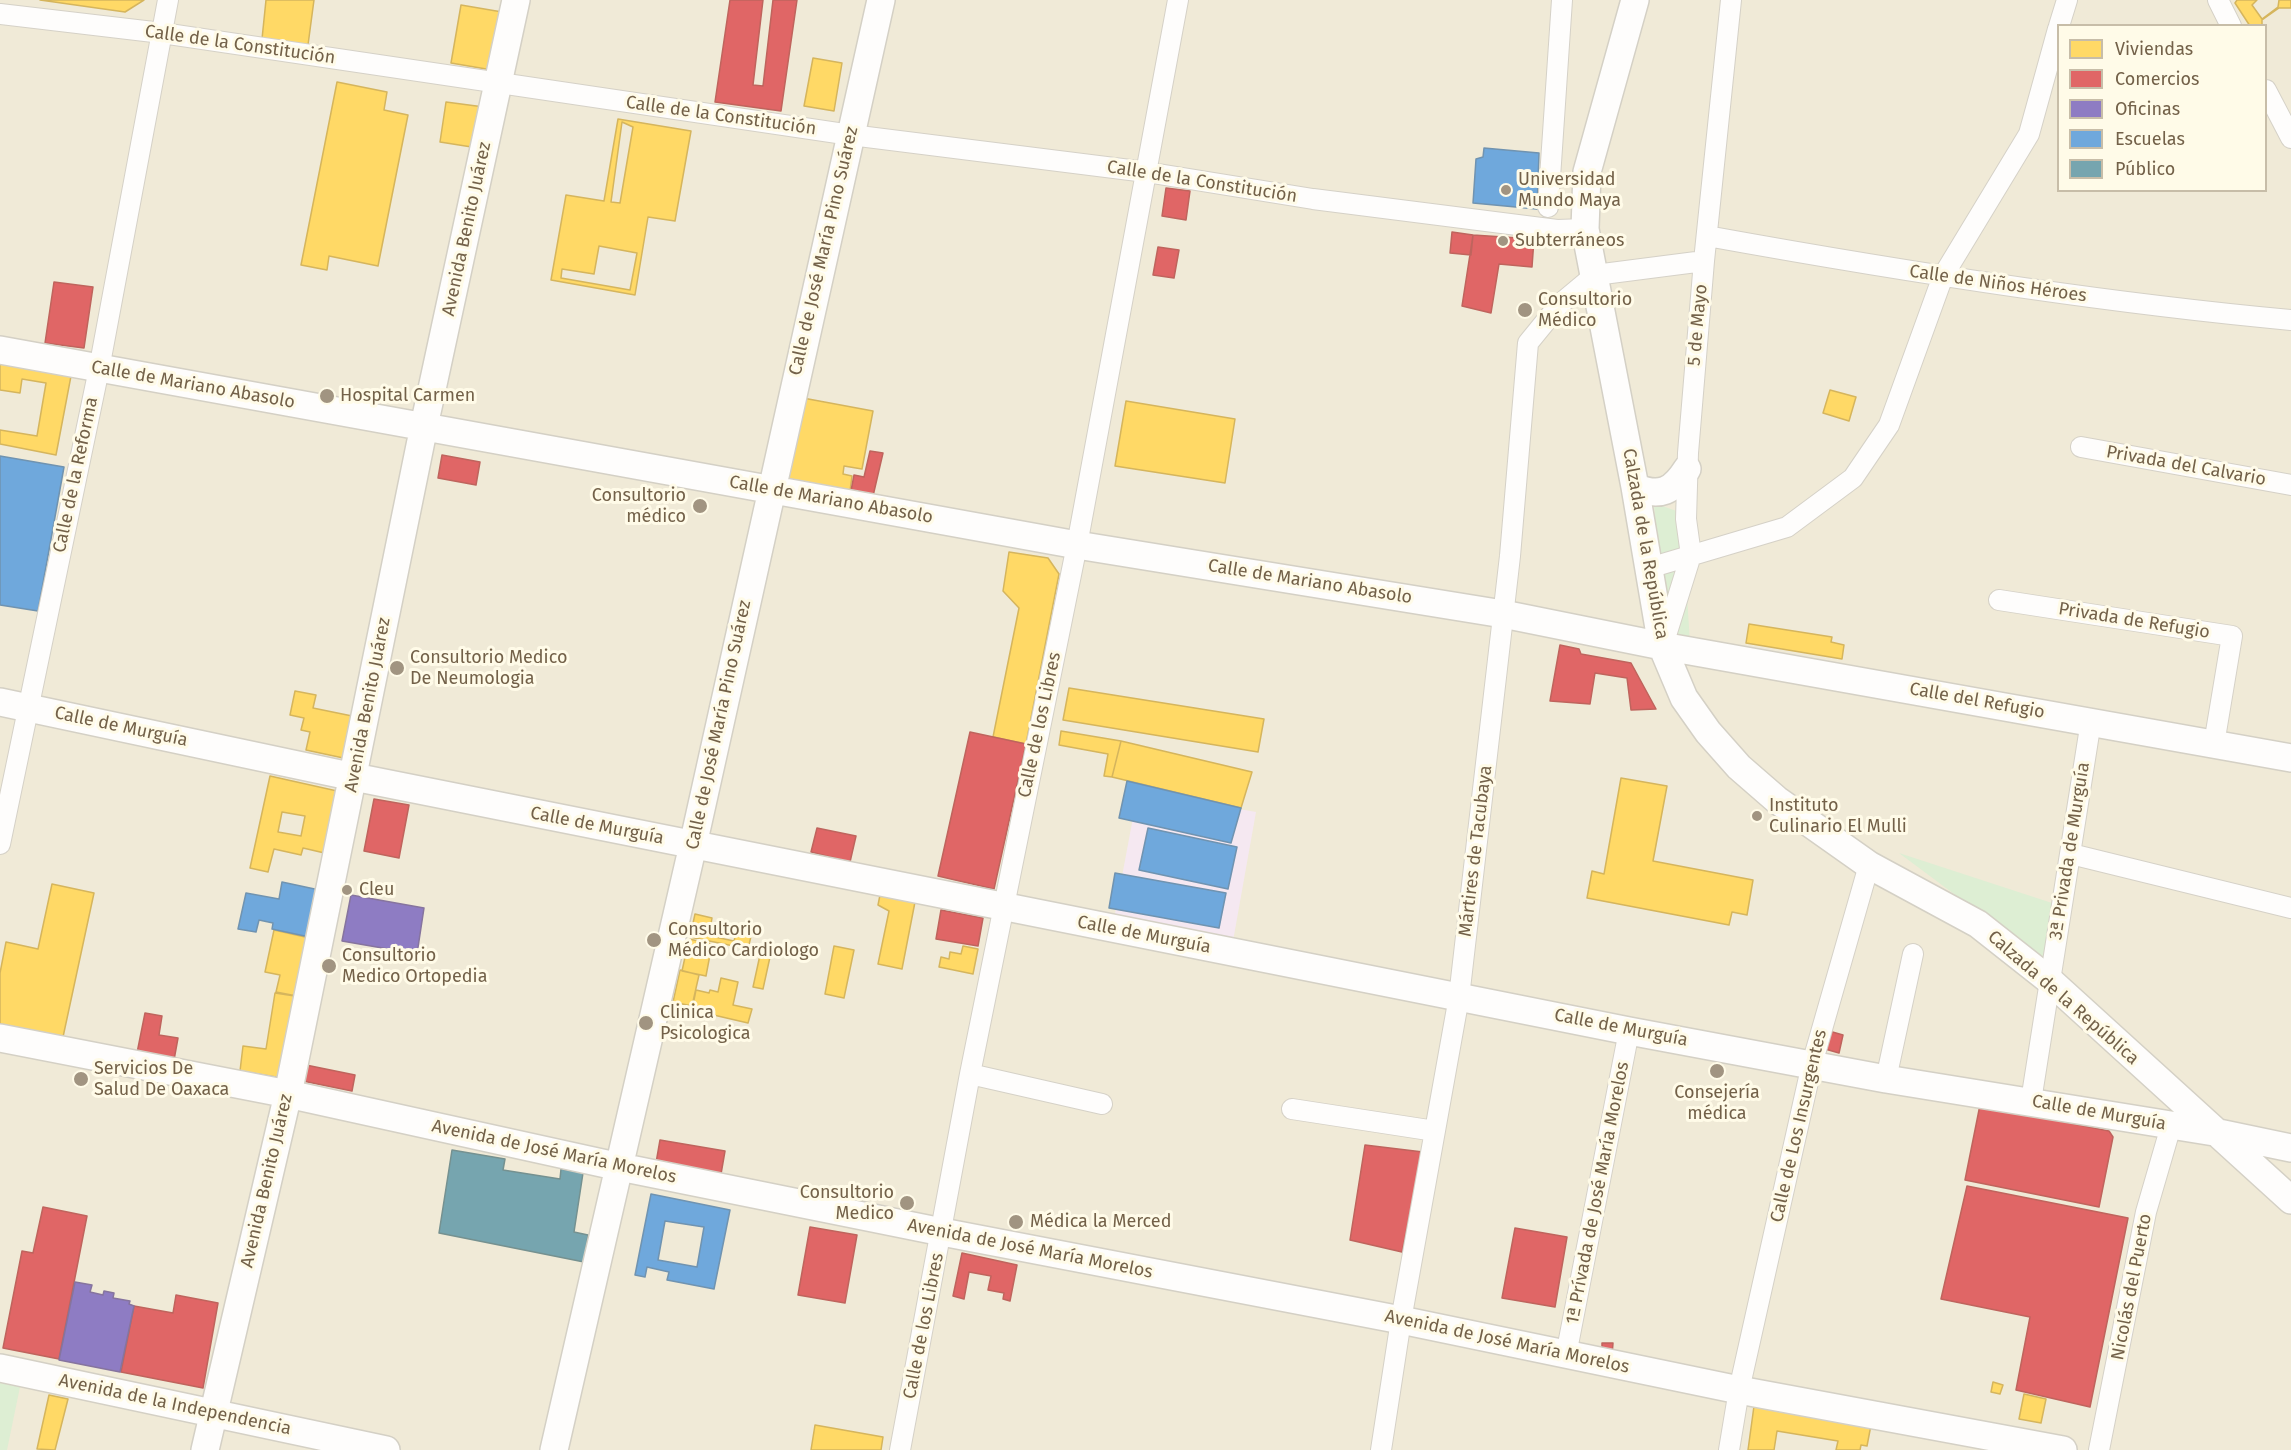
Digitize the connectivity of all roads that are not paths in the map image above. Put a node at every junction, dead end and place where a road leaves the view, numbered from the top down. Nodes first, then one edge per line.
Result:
1 (168, 0) edge
2 (516, 0) edge
3 (881, 0) edge
4 (1178, 0) edge
5 (1562, 0) edge
6 (1635, 0) edge
7 (1731, 0) edge
8 (2067, 0) edge
9 (2218, 0) edge
10 (0, 14) edge
11 (2060, 24) edge
12 (2230, 24) edge
13 (162, 33) junction
14 (2057, 34) edge
15 (500, 83) junction
16 (2267, 94) edge
17 (850, 135) junction
18 (2291, 138) edge
19 (1146, 172) junction
20 (1548, 207) dead end
21 (1585, 229) junction
22 (1707, 236) junction
23 (1704, 261) junction
24 (1595, 275) junction
25 (1943, 276) junction
26 (2291, 320) edge
27 (0, 350) edge
28 (99, 369) junction
29 (424, 426) junction
30 (2081, 447) dead end
31 (1687, 469) junction
32 (2291, 485) edge
33 (1635, 488) junction
34 (771, 490) junction
35 (1077, 545) junction
36 (1691, 555) junction
37 (1649, 568) junction
38 (1999, 600) dead end
39 (1503, 614) junction
40 (1662, 646) junction
41 (0, 702) edge
42 (27, 707) junction
43 (2091, 721) junction
44 (2214, 744) junction
45 (2291, 758) edge
46 (354, 777) junction
47 (0, 844) edge
48 (693, 845) junction
49 (2071, 854) junction
50 (1869, 865) junction
51 (1003, 908) junction
52 (2291, 908) edge
53 (1913, 954) dead end
54 (2049, 980) junction
55 (1459, 997) junction
56 (1629, 1031) junction
57 (0, 1038) edge
58 (1812, 1064) junction
59 (970, 1074) junction
60 (1886, 1079) junction
61 (288, 1094) junction
62 (2031, 1101) junction
63 (1102, 1104) dead end
64 (1292, 1109) dead end
65 (2171, 1126) junction
66 (1435, 1131) junction
67 (2214, 1132) junction
68 (2291, 1148) edge
69 (620, 1167) junction
70 (2291, 1200) edge
71 (942, 1232) junction
72 (1401, 1320) junction
73 (1566, 1355) junction
74 (0, 1368) edge
75 (1739, 1390) junction
76 (212, 1411) junction
77 (205, 1450) edge
78 (386, 1450) edge
79 (554, 1450) edge
80 (900, 1450) edge
81 (1381, 1450) edge
82 (1729, 1450) edge
83 (2063, 1450) edge
84 (2099, 1450) edge

1 - 13 street, Calle de la Reforma
2 - 15 main road, Avenida Benito Juárez
3 - 17 main road, Calle de José María Pino Suárez
4 - 19 street, Calle de los Libres
5 - 20 street
6 - 21 main road, Calzada de la República
7 - 22 street, 5 de Mayo
8 - 11 street
9 - 12 street
10 - 13 street, Calle de la Constitución
13 - 15 street, Calle de la Constitución
13 - 28 street, Calle de la Reforma
14 - 25 street
15 - 17 street, Calle de la Constitución
15 - 29 main road, Avenida Benito Juárez
16 - 18 street
17 - 19 street, Calle de la Constitución
17 - 34 main road, Calle de José María Pino Suárez
19 - 21 street, Calle de la Constitución
19 - 35 street, Calle de los Libres
21 - 24 main road, Calzada de la República
22 - 23 street, 5 de Mayo
22 - 25 street, Calle de Niños Héroes
23 - 24 street
23 - 31 street, 5 de Mayo
24 - 33 main road, Calzada de la República
24 - 39 street, Mártires de Tacubaya
25 - 26 street, Calle de Niños Héroes
25 - 36 street
27 - 28 main road, Calle de Mariano Abasolo
28 - 29 main road, Calle de Mariano Abasolo
28 - 42 street, Calle de la Reforma
29 - 34 main road, Calle de Mariano Abasolo
29 - 46 main road, Avenida Benito Juárez
30 - 32 street, Privada del Calvario
31 - 33 main road
31 - 36 street, 5 de Mayo
33 - 37 main road, Calzada de la República
34 - 35 main road, Calle de Mariano Abasolo
34 - 48 main road, Calle de José María Pino Suárez
35 - 39 main road, Calle de Mariano Abasolo
35 - 51 street, Calle de los Libres
36 - 37 street
36 - 40 street, 5 de Mayo
37 - 40 main road, Calzada de la República
38 - 44 street, Privada de Refugio
39 - 40 main road, Calle de Mariano Abasolo
39 - 55 street, Mártires de Tacubaya
40 - 43 main road, Calle del Refugio
40 - 50 main road, Calzada de la República
41 - 42 main road, Calle de Murguía
42 - 46 main road, Calle de Murguía
42 - 47 street, Calle de la Reforma
43 - 44 main road, Calle del Refugio
43 - 49 street, 3ª Privada de Murguía
44 - 45 main road, Calle del Refugio
46 - 48 main road, Calle de Murguía
46 - 61 main road, Avenida Benito Juárez
48 - 51 main road, Calle de Murguía
48 - 69 main road, Calle de José María Pino Suárez
49 - 52 street
49 - 54 street, 3ª Privada de Murguía
50 - 54 main road, Calzada de la República
50 - 58 street, Calle de Los Insurgentes
51 - 55 main road, Calle de Murguía
51 - 59 street, Calle de los Libres
53 - 60 street
54 - 62 street, 3ª Privada de Murguía
54 - 67 main road, Calzada de la República
55 - 56 main road, Calle de Murguía
55 - 66 street, Mártires de Tacubaya
56 - 58 main road, Calle de Murguía
56 - 73 street, 1ª Prívada de José María Morelos
57 - 61 main road, Avenida de José María Morelos
58 - 60 main road, Calle de Murguía
58 - 75 street, Calle de Los Insurgentes
59 - 63 street
59 - 71 street, Calle de los Libres
60 - 62 main road, Calle de Murguía
61 - 69 main road, Avenida de José María Morelos
61 - 76 main road, Avenida Benito Juárez
62 - 65 main road, Calle de Murguía
64 - 66 street
65 - 67 main road, Calle de Murguía
65 - 84 street, Nicolás del Puerto
66 - 72 street, Mártires de Tacubaya
67 - 68 main road, Calle de Murguía
67 - 70 main road, Calzada de la República
69 - 71 main road, Avenida de José María Morelos
69 - 79 main road, Calle de José María Pino Suárez
71 - 72 main road, Avenida de José María Morelos
71 - 80 street, Calle de los Libres
72 - 73 main road, Avenida de José María Morelos
72 - 81 street, Mártires de Tacubaya
73 - 75 main road, Avenida de José María Morelos
74 - 76 main road, Avenida de la Independencia
75 - 82 street, Calle de Los Insurgentes
75 - 83 main road, Avenida de José María Morelos
76 - 77 main road, Avenida Benito Juárez
76 - 78 main road, Avenida de la Independencia

